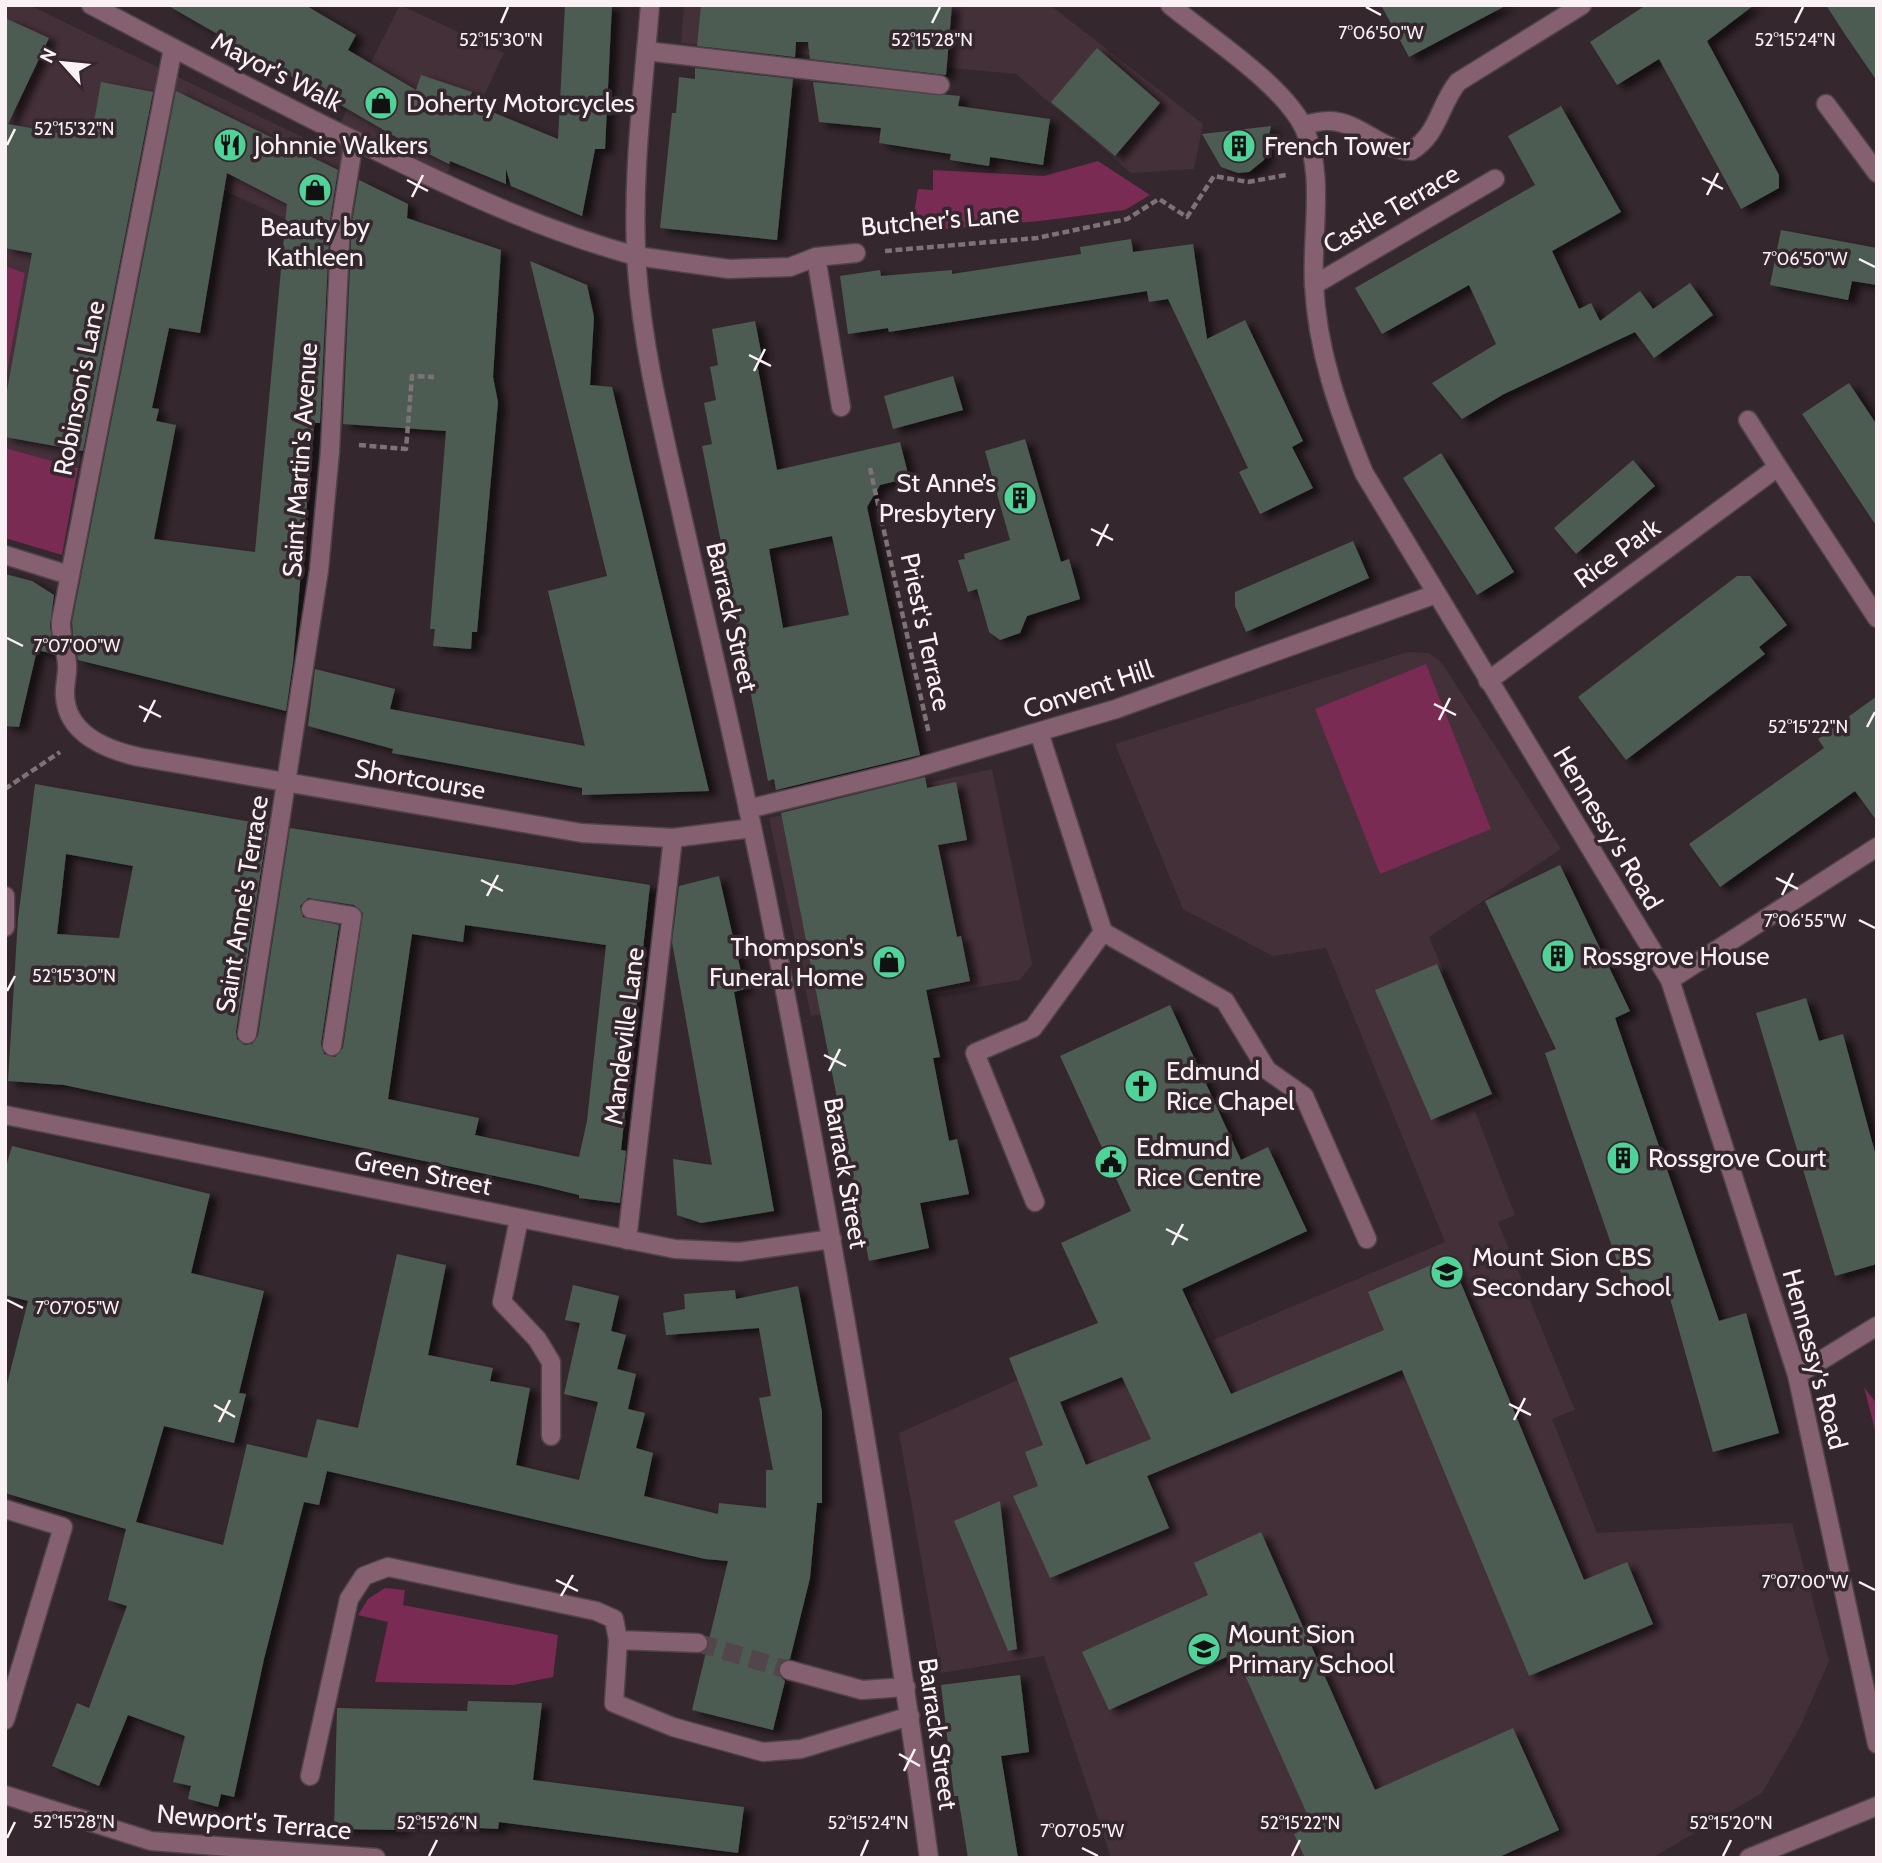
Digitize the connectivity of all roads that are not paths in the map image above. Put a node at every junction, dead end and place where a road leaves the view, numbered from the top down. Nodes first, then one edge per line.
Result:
1 (91, 5) edge
2 (650, 5) edge
3 (1170, 5) edge
4 (1582, 5) edge
5 (173, 48) junction
6 (646, 51) junction
7 (940, 85) dead end
8 (1826, 104) dead end
9 (1303, 125) junction
10 (354, 141) junction
11 (1877, 173) edge
12 (1495, 179) dead end
13 (856, 253) road end
14 (636, 256) junction
15 (816, 257) junction
16 (1314, 285) junction
17 (841, 407) dead end
18 (1748, 421) dead end
19 (1778, 467) junction
20 (5, 555) edge
21 (69, 575) junction
22 (1436, 594) junction
23 (1877, 618) edge
24 (1488, 681) junction
25 (1039, 732) junction
26 (85, 734) joint
27 (288, 783) junction
28 (748, 809) junction
29 (752, 828) junction
30 (673, 838) junction
31 (1877, 847) edge
32 (5, 895) edge
33 (311, 909) dead end
34 (5, 928) edge
35 (1103, 932) junction
36 (1670, 980) junction
37 (247, 1034) dead end
38 (332, 1046) dead end
39 (5, 1115) edge
40 (1035, 1202) dead end
41 (519, 1219) junction
42 (832, 1239) junction
43 (1367, 1239) dead end
44 (627, 1240) junction
45 (1877, 1326) edge
46 (1797, 1375) junction
47 (551, 1436) dead end
48 (5, 1509) edge
49 (618, 1640) junction
50 (698, 1643) tunnel mouth
51 (789, 1670) tunnel mouth
52 (906, 1687) junction
53 (910, 1716) junction
54 (5, 1720) edge
55 (1877, 1744) edge
56 (310, 1776) dead end
57 (6, 1799) edge
58 (1877, 1806) edge
59 (376, 1858) edge
60 (929, 1858) edge
61 (1749, 1858) edge

1 - 5 street, Mayor's Walk
2 - 6 street, Barrack Street
3 - 9 street
4 - 9 street
5 - 10 street, Mayor's Walk
5 - 21 street, Robinson's Lane
6 - 7 street
6 - 14 street, Barrack Street
8 - 11 street
9 - 16 street, Hennessy's Road
10 - 14 street, Mayor's Walk
10 - 27 street, Saint Martin's Avenue
12 - 16 street, Castle Terrace
13 - 15 street, Butcher's Lane
14 - 15 street, Butcher's Lane
14 - 28 street, Barrack Street
15 - 17 street
16 - 22 street, Hennessy's Road
18 - 19 street
19 - 23 street
19 - 24 street, Rice Park
20 - 21 street
21 - 26 street, Robinson's Lane
22 - 24 street, Hennessy's Road
22 - 25 street, Convent Hill
24 - 36 street, Hennessy's Road
25 - 28 street, Convent Hill
25 - 35 street
26 - 27 street, Shortcourse
27 - 30 street, Shortcourse
27 - 37 street, Saint Anne's Terrace
28 - 29 street, Barrack Street
29 - 30 street, Shortcourse
29 - 42 street, Barrack Street
30 - 44 street, Mandeville Lane
31 - 36 street
32 - 34 street
33 - 38 street
35 - 40 street
35 - 43 street
36 - 46 street, Hennessy's Road
39 - 41 street, Green Street
41 - 44 street, Green Street
41 - 47 street
42 - 44 street, Green Street
42 - 52 street, Barrack Street
45 - 46 street
46 - 55 street, Hennessy's Road
48 - 54 street
49 - 50 street
49 - 53 street
49 - 56 street
51 - 52 street
52 - 53 street, Barrack Street
53 - 60 street, Barrack Street
57 - 59 street, Newport's Terrace
58 - 61 street

